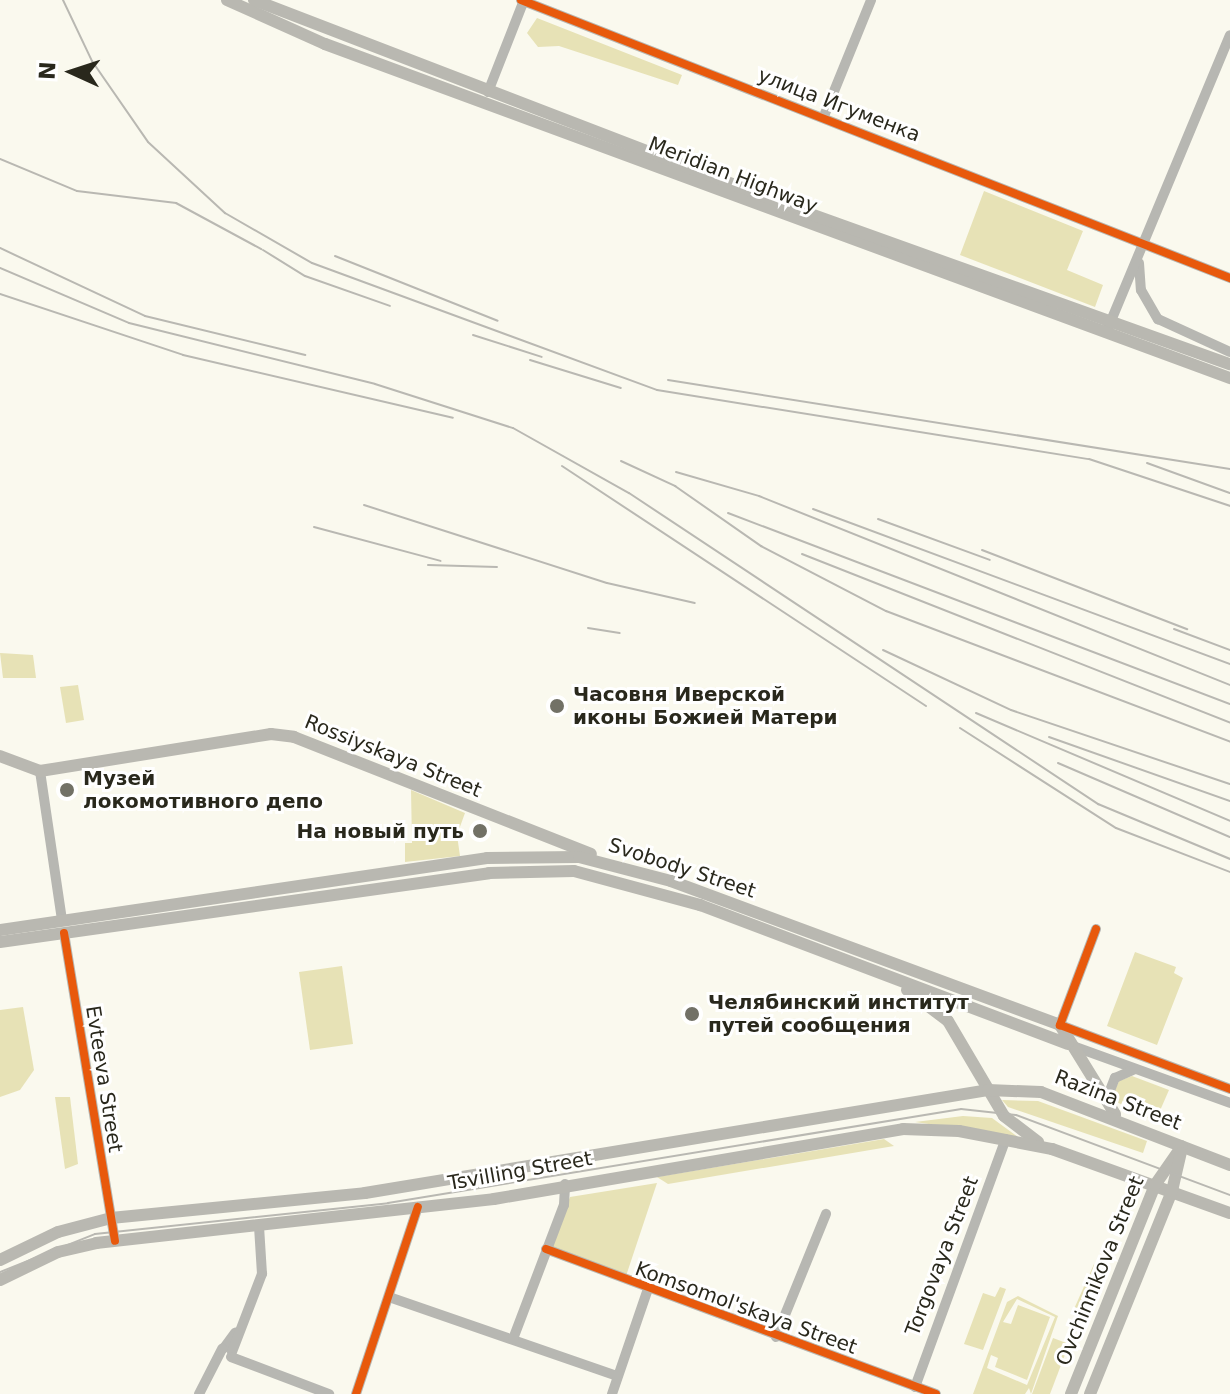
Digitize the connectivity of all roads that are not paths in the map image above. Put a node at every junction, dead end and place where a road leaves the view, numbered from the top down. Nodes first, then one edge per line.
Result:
1 (227, 0) edge
2 (254, 0) edge
3 (523, 0) edge
4 (871, 0) edge
5 (1230, 35) edge
6 (488, 92) junction
7 (824, 116) junction
8 (1141, 248) junction
9 (1230, 278) edge
10 (1108, 327) junction
11 (1230, 352) edge
12 (1230, 364) edge
13 (1230, 378) edge
14 (0, 756) edge
15 (40, 771) junction
16 (521, 827) junction
17 (528, 855) junction
18 (624, 867) junction
19 (63, 927) junction
20 (1096, 929) dead end
21 (0, 930) edge
22 (0, 942) edge
23 (890, 978) junction
24 (1060, 1025) junction
25 (1068, 1044) junction
26 (1171, 1067) junction
27 (1135, 1068) junction
28 (1166, 1080) junction
29 (1230, 1089) edge
30 (988, 1090) junction
31 (1230, 1103) edge
32 (1106, 1107) junction
33 (1121, 1119) junction
34 (1006, 1139) junction
35 (1182, 1146) junction
36 (1052, 1149) junction
37 (561, 1161) junction
38 (1230, 1165) edge
39 (565, 1184) junction
40 (1155, 1185) junction
41 (1172, 1191) junction
42 (418, 1207) junction
43 (1230, 1213) edge
44 (826, 1214) dead end
45 (111, 1218) junction
46 (256, 1226) junction
47 (115, 1241) junction
48 (546, 1249) junction
49 (0, 1260) edge
50 (0, 1280) edge
51 (648, 1289) junction
52 (389, 1297) junction
53 (776, 1337) junction
54 (513, 1339) junction
55 (227, 1352) junction
56 (617, 1376) junction
57 (915, 1387) junction
58 (199, 1394) edge
59 (205, 1394) edge
60 (329, 1394) edge
61 (356, 1394) edge
62 (612, 1394) edge
63 (936, 1394) edge
64 (1071, 1394) edge
65 (1090, 1394) edge

1 - 10 main road, Meridian Highway
2 - 6 main road, Meridian Highway
3 - 6 street
3 - 7 street, улица Игуменка
4 - 7 street
5 - 8 street
6 - 10 main road, Meridian Highway
7 - 8 street, улица Игуменка
8 - 9 street, улица Игуменка
8 - 10 street
8 - 11 street
10 - 12 main road, Meridian Highway
10 - 13 main road, Meridian Highway
14 - 15 main road, Rossiyskaya Street
15 - 16 main road, Rossiyskaya Street
15 - 19 street, Evteeva Street
16 - 17 main road
16 - 18 main road, Rossiyskaya Street
17 - 18 main road, Svobody Street
17 - 19 main road, Svobody Street
18 - 24 main road, Svobody Street
19 - 21 main road, Svobody Street
19 - 22 main road, Svobody Street
19 - 23 main road, Svobody Street
19 - 45 street, Evteeva Street
20 - 24 street
23 - 25 main road, Svobody Street
23 - 30 main road
24 - 25 main road
24 - 26 street, Svobody Street
25 - 27 street, Svobody Street
25 - 32 main road
26 - 28 street
26 - 29 street, Svobody Street
27 - 28 street, Svobody Street
27 - 32 street
28 - 31 street, Svobody Street
30 - 33 main road, Razina Street
30 - 36 main road
30 - 37 main road, Tsvilling Street
32 - 33 main road
33 - 35 main road, Razina Street
34 - 36 main road, Tsvilling Street
34 - 39 main road, Tsvilling Street
34 - 57 street, Torgovaya Street
35 - 38 main road, Razina Street
35 - 40 main road, Ovchinnikova Street
35 - 41 main road, Ovchinnikova Street
36 - 40 main road
37 - 39 main road
37 - 45 main road, Tsvilling Street
39 - 42 main road, Tsvilling Street
39 - 48 street
40 - 41 main road
40 - 64 main road, Ovchinnikova Street
41 - 43 main road
41 - 65 main road, Ovchinnikova Street
42 - 46 main road, Tsvilling Street
42 - 52 street
44 - 53 street
45 - 47 street, Evteeva Street
45 - 49 main road, Tsvilling Street
46 - 47 main road, Tsvilling Street
46 - 55 street
47 - 50 main road, Tsvilling Street
48 - 51 street, Komsomol'skaya Street
48 - 54 street
51 - 53 street, Komsomol'skaya Street
51 - 56 street
52 - 54 street
52 - 61 street
53 - 57 street, Komsomol'skaya Street
54 - 56 street
55 - 58 street
55 - 59 street
55 - 60 street
56 - 62 street
57 - 63 street, Komsomol'skaya Street

